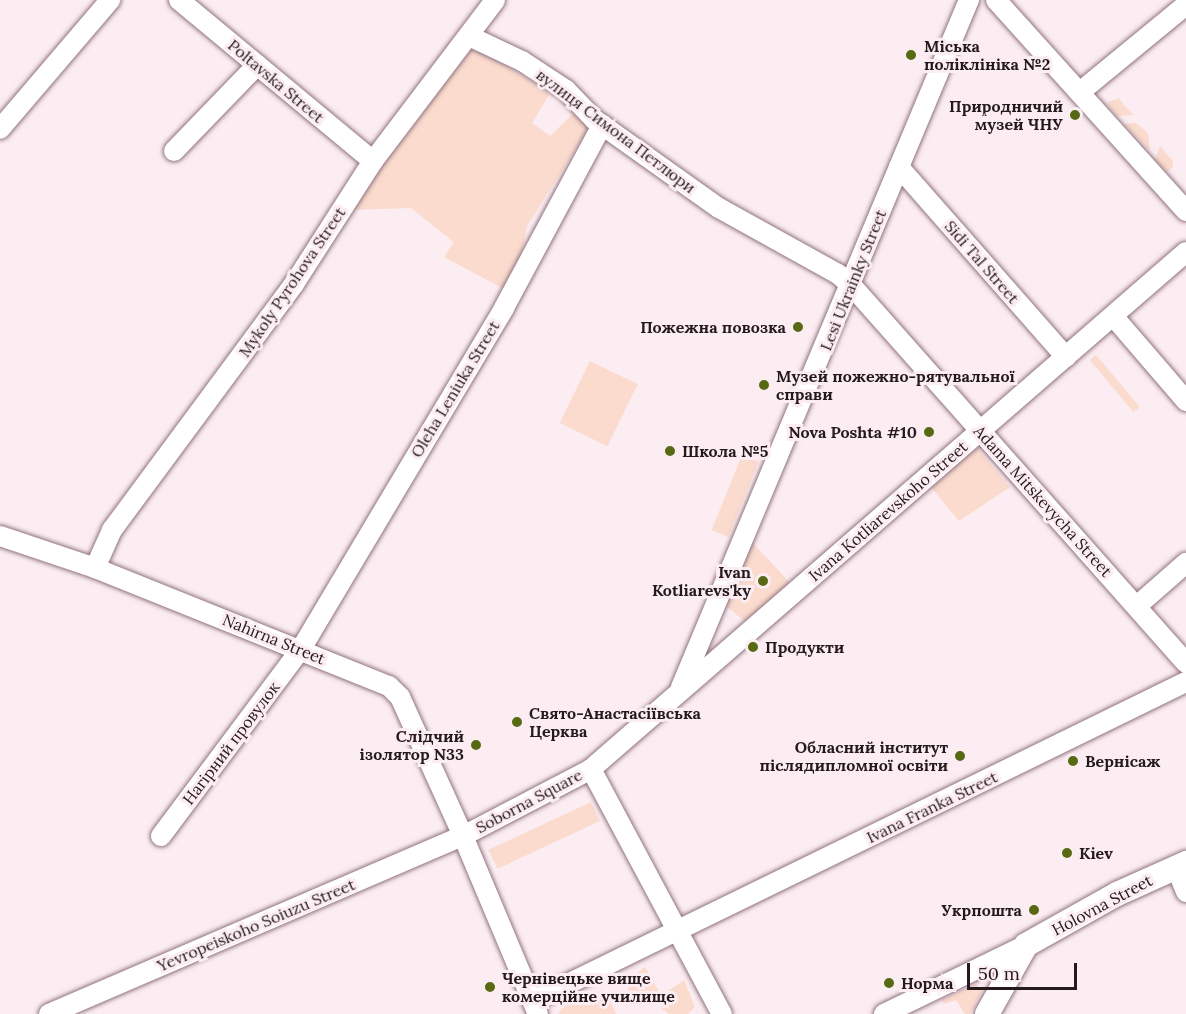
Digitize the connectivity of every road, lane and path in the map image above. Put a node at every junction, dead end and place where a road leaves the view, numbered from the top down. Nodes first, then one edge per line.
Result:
1 (179, 0) edge
2 (495, 0) edge
3 (969, 0) edge
4 (996, 0) edge
5 (100, 3) edge
6 (1182, 7) edge
7 (469, 36) junction
8 (257, 65) junction
9 (1080, 92) junction
10 (3, 119) edge
11 (602, 125) junction
12 (174, 151) dead end
13 (373, 161) junction
14 (898, 167) junction
15 (1186, 211) edge
16 (1186, 252) edge
17 (852, 286) junction
18 (1113, 316) junction
19 (1066, 357) junction
20 (1186, 401) edge
21 (980, 431) junction
22 (3, 543) edge
23 (1186, 563) edge
24 (95, 568) junction
25 (1138, 605) junction
26 (301, 649) junction
27 (1186, 663) edge
28 (1186, 682) edge
29 (679, 692) junction
30 (591, 769) junction
31 (160, 836) dead end
32 (463, 836) junction
33 (1181, 865) edge
34 (1186, 892) edge
35 (678, 931) junction
36 (1026, 945) junction
37 (535, 1008) edge
38 (49, 1014) edge
39 (722, 1014) edge
40 (884, 1014) edge
41 (987, 1014) edge

1 - 8 street, Poltavska Street
2 - 7 street, Mykoly Pyrohova Street
3 - 14 street, Lesi Ukrainky Street
4 - 9 street
5 - 10 street
6 - 9 street
7 - 11 street, вулиця Симона Петлюри
7 - 13 street, Mykoly Pyrohova Street
8 - 12 street
8 - 13 street, Poltavska Street
9 - 15 street
11 - 17 street, вулиця Симона Петлюри
11 - 26 street, Oleha Leniuka Street
13 - 24 street, Mykoly Pyrohova Street
14 - 17 street, Lesi Ukrainky Street
14 - 19 street, Sidi Tal Street
16 - 18 street, Ivana Kotliarevskoho Street
17 - 21 street, Adama Mitskevycha Street
17 - 29 street, Lesi Ukrainky Street
18 - 19 street, Ivana Kotliarevskoho Street
18 - 20 street
19 - 21 street, Ivana Kotliarevskoho Street
21 - 25 street, Adama Mitskevycha Street
21 - 29 street, Ivana Kotliarevskoho Street
22 - 24 street, Nahirna Street
23 - 25 street
24 - 26 street, Nahirna Street
25 - 27 street, Adama Mitskevycha Street
26 - 31 street, Нагірний провулок
26 - 32 street, Nahirna Street
28 - 35 street, Ivana Franka Street
29 - 30 street, Ivana Kotliarevskoho Street
30 - 32 street, Soborna Square
30 - 35 street, Soborna Square
32 - 37 street, Soborna Square
32 - 38 street, Yevropeiskoho Soiuzu Street
33 - 34 street
33 - 36 main road, Holovna Street
35 - 37 street, Soborna Square
35 - 39 street, Soborna Square
36 - 40 street
36 - 41 main road

